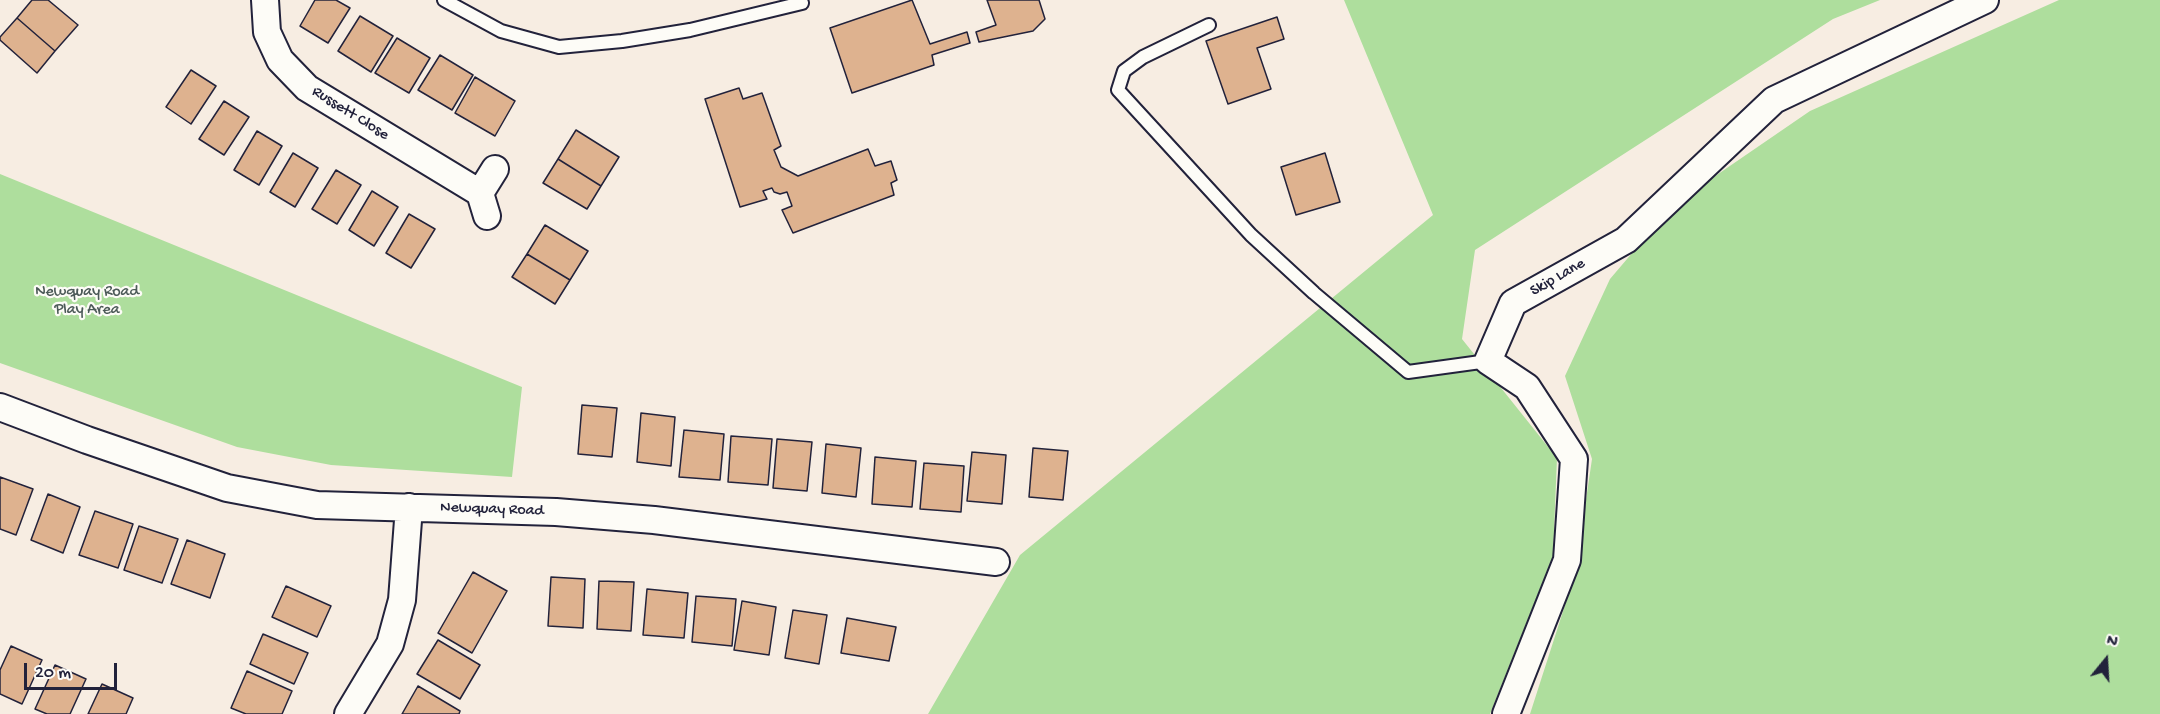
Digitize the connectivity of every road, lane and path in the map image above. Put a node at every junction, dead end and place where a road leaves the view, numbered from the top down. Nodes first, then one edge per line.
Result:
1 (265, 0) edge
2 (444, 0) edge
3 (1985, 0) edge
4 (802, 3) dead end
5 (1209, 25) dead end
6 (495, 169) dead end
7 (1488, 361) junction
8 (0, 407) edge
9 (409, 507) junction
10 (996, 562) dead end
11 (348, 714) edge
12 (1506, 714) edge

1 - 6 street, Russett Close
2 - 4 lane
3 - 7 street, Skip Lane
5 - 7 lane
7 - 12 street
8 - 9 street, Newquay Road
9 - 10 street, Newquay Road
9 - 11 street

